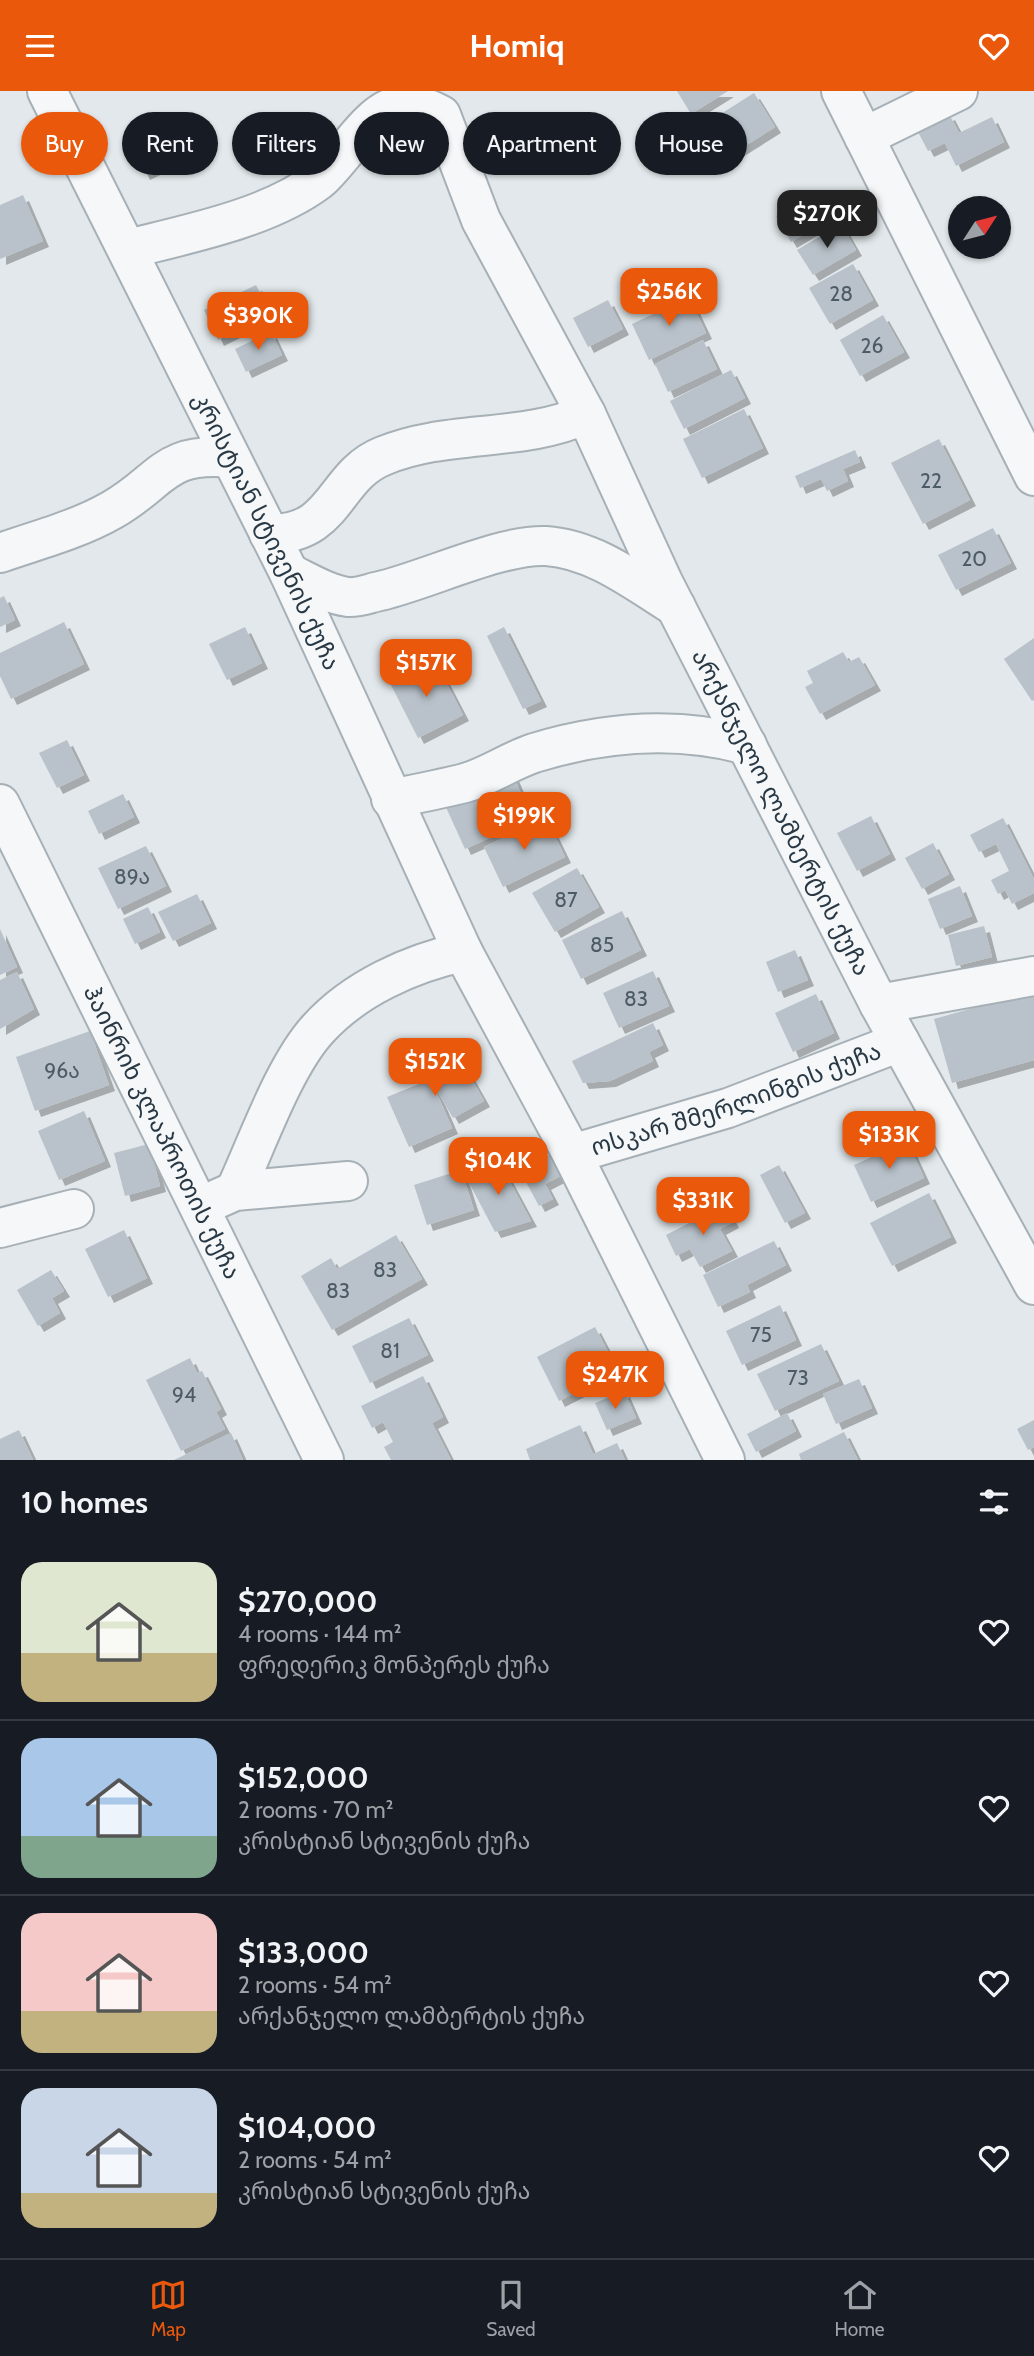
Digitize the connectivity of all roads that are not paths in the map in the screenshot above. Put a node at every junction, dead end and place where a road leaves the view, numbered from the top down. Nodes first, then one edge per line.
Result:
1 (47, 91) edge
2 (841, 91) edge
3 (958, 91) edge
4 (864, 137) junction
5 (128, 249) junction
6 (586, 414) junction
7 (230, 458) junction
8 (1034, 476) edge
9 (269, 534) junction
10 (0, 553) edge
11 (289, 573) junction
12 (677, 607) junction
13 (747, 745) junction
14 (391, 799) junction
15 (0, 804) edge
16 (463, 952) junction
17 (1034, 976) edge
18 (879, 1004) junction
19 (900, 1042) junction
20 (572, 1154) junction
21 (348, 1181) dead end
22 (235, 1191) junction
23 (199, 1206) junction
24 (74, 1209) dead end
25 (0, 1227) edge
26 (1034, 1285) edge
27 (324, 1460) edge
28 (725, 1460) edge

1 - 5 street, კრისტიან სტივენის ქუჩა
2 - 4 street
3 - 4 street
4 - 8 street
5 - 6 street, არქანჯელო ლამბერტის ქუჩა
5 - 7 street, კრისტიან სტივენის ქუჩა
6 - 9 street
6 - 12 street, არქანჯელო ლამბერტის ქუჩა
7 - 9 street, კრისტიან სტივენის ქუჩა
7 - 10 street
9 - 11 street, კრისტიან სტივენის ქუჩა
11 - 12 street
11 - 14 street, კრისტიან სტივენის ქუჩა
12 - 13 street, არქანჯელო ლამბერტის ქუჩა
13 - 14 street
13 - 18 street, არქანჯელო ლამბერტის ქუჩა
14 - 16 street, კრისტიან სტივენის ქუჩა
15 - 23 street, ჰაინრიხ კლაპროთის ქუჩა
16 - 20 street, კრისტიან სტივენის ქუჩა
16 - 22 street
17 - 18 street, ოსკარ შმერლინგის ქუჩა
18 - 19 street, არქანჯელო ლამბერტის ქუჩა
19 - 20 street, ოსკარ შმერლინგის ქუჩა
19 - 26 street, არქანჯელო ლამბერტის ქუჩა
20 - 28 street, კრისტიან სტივენის ქუჩა
21 - 22 street
22 - 23 street
23 - 27 street, ჰაინრიხ კლაპროთის ქუჩა
24 - 25 street

